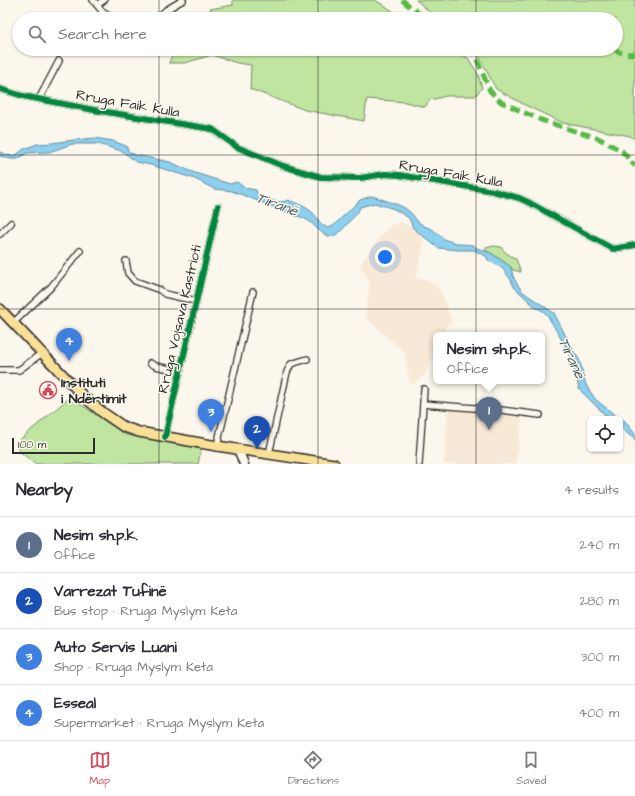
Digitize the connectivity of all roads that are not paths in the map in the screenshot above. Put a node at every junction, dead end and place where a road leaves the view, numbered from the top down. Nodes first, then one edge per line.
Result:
1 (104, 0) edge
2 (183, 0) edge
3 (95, 2) edge
4 (105, 12) edge
5 (164, 12) edge
6 (59, 61) dead end
7 (0, 88) edge
8 (39, 99) junction
9 (218, 206) dead end
10 (11, 223) dead end
11 (0, 234) edge
12 (635, 245) edge
13 (80, 251) dead end
14 (126, 261) dead end
15 (253, 292) dead end
16 (196, 301) junction
17 (0, 309) edge
18 (13, 323) junction
19 (42, 353) junction
20 (307, 359) dead end
21 (150, 363) dead end
22 (0, 370) edge
23 (179, 371) junction
24 (424, 389) dead end
25 (423, 404) junction
26 (540, 415) dead end
27 (165, 437) junction
28 (218, 446) junction
29 (238, 449) junction
30 (269, 454) junction
31 (244, 464) edge
32 (334, 464) edge
33 (419, 464) edge

1 - 3 street
2 - 5 street
3 - 4 street
6 - 8 street
7 - 8 street, Rruga Faik Kulla
8 - 12 street, Rruga Faik Kulla
9 - 16 street, Rruga Vojsava Kastrioti
10 - 11 street
13 - 18 street
14 - 16 street
15 - 28 street
16 - 23 street, Rruga Vojsava Kastrioti
17 - 18 main road
18 - 19 main road
19 - 22 street
19 - 27 main road
20 - 30 street
21 - 23 street
23 - 27 street, Rruga Vojsava Kastrioti
24 - 25 street
25 - 26 street
25 - 33 street
27 - 28 main road
28 - 29 main road
29 - 30 main road
29 - 31 street
30 - 32 main road

